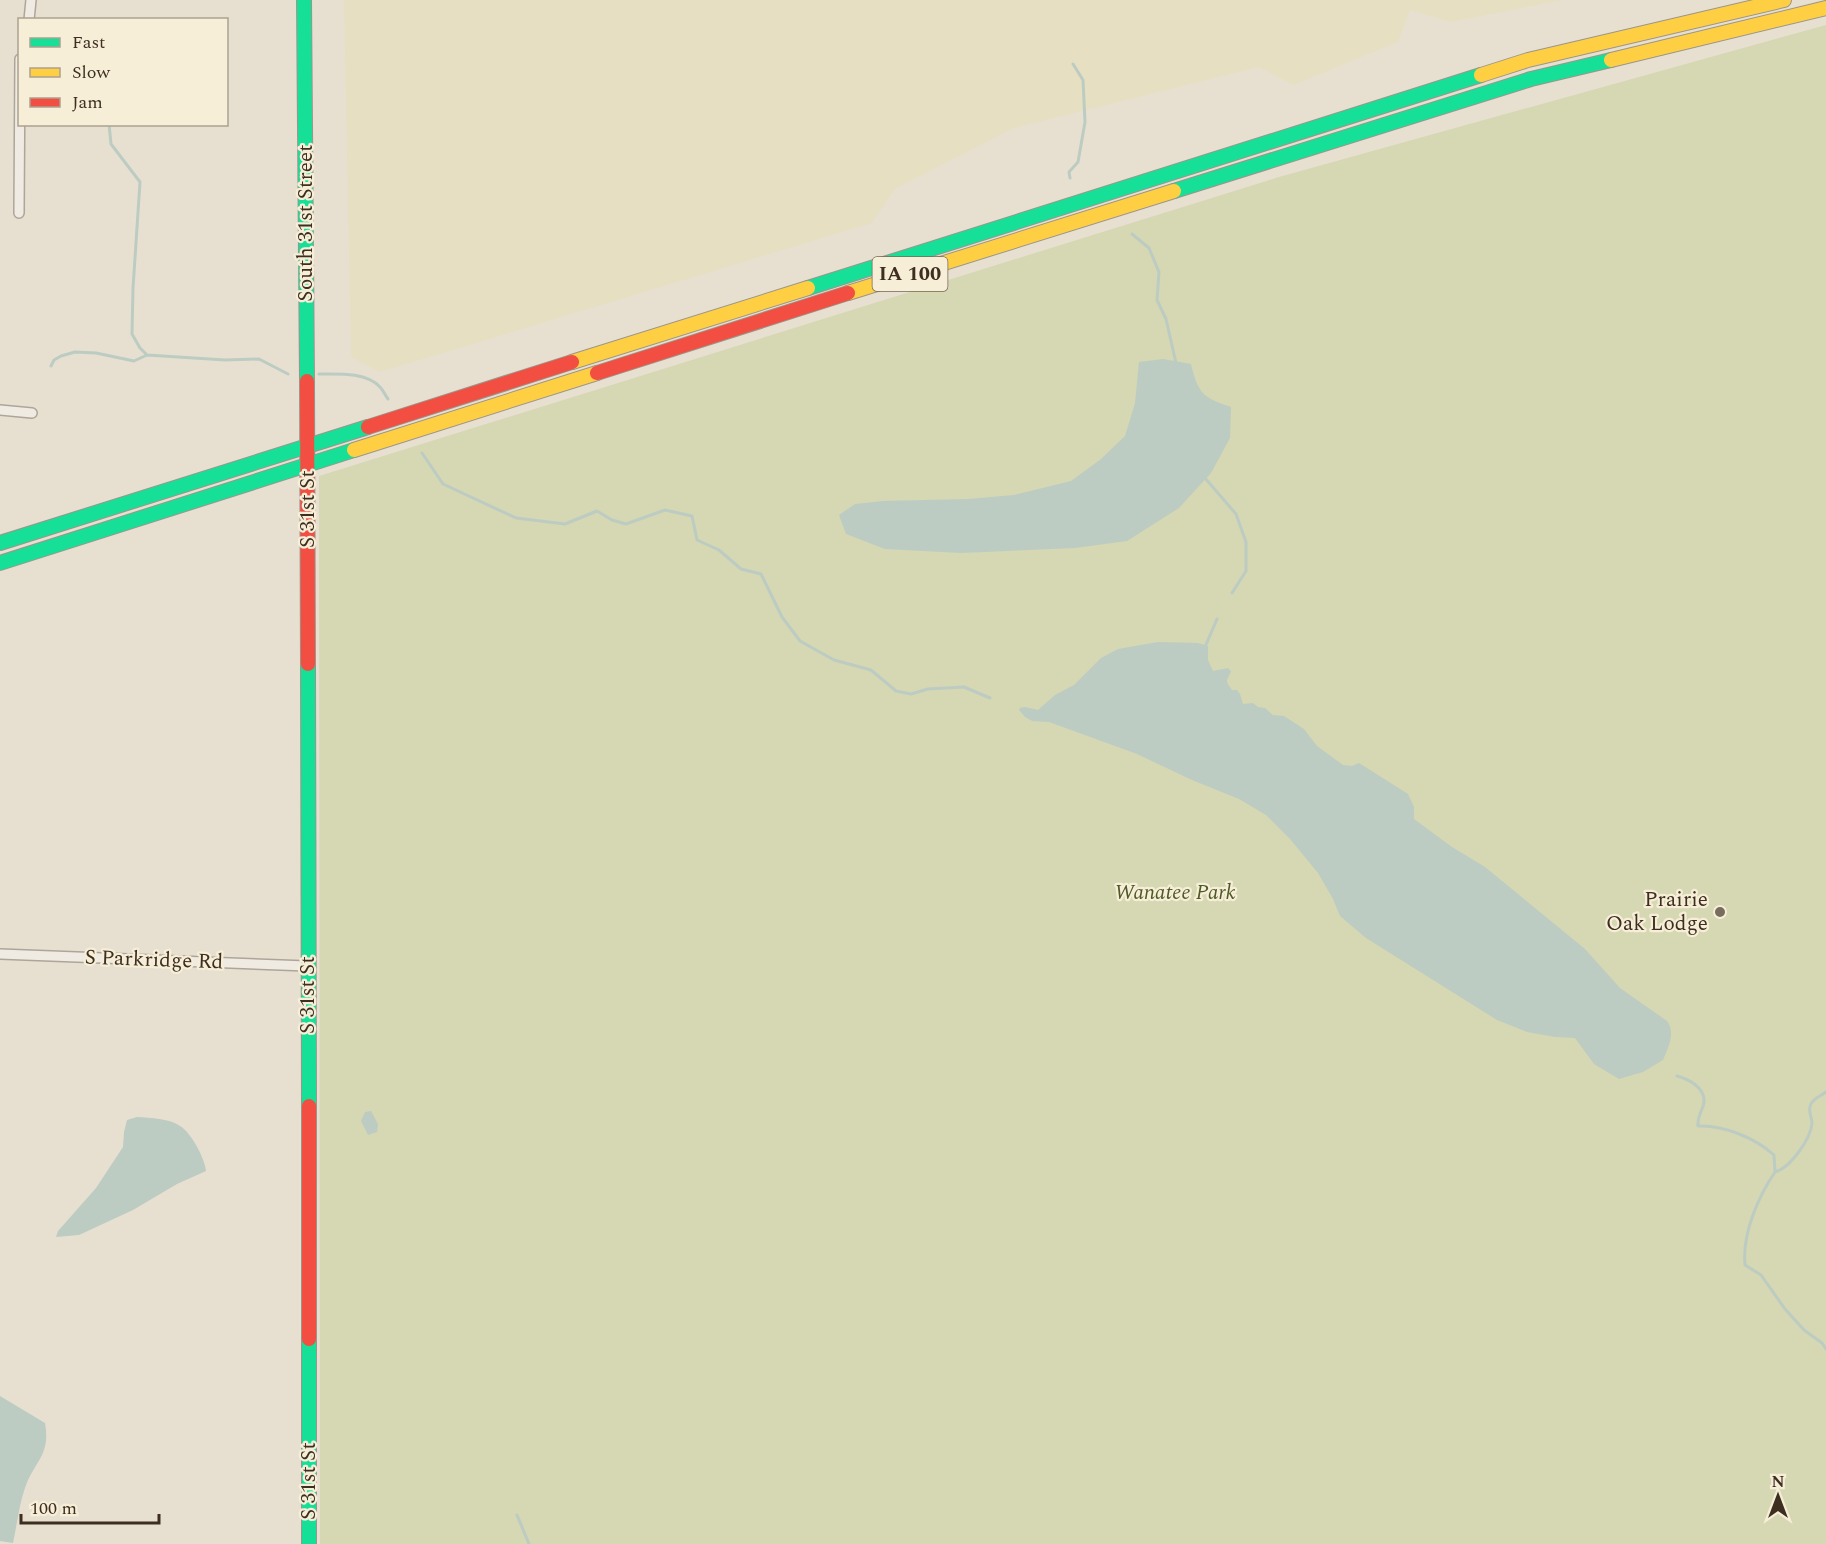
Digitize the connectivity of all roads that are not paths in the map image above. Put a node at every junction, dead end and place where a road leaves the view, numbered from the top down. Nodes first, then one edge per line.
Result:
1 (30, 0) edge
2 (304, 0) edge
3 (1784, 0) edge
4 (1826, 8) edge
5 (29, 18) edge
6 (20, 126) edge
7 (19, 213) dead end
8 (0, 410) edge
9 (32, 413) dead end
10 (307, 446) junction
11 (308, 466) junction
12 (0, 543) edge
13 (0, 563) edge
14 (0, 954) edge
15 (307, 966) junction
16 (309, 1544) edge

1 - 5 street
2 - 10 main road, South 31st Street
3 - 10 main road, IA 100
4 - 11 main road, IA 100
6 - 7 street
8 - 9 street
10 - 11 main road, S 31st St
10 - 12 main road, IA 100
11 - 13 main road, IA 100
11 - 15 main road, S 31st St
14 - 15 street, S Parkridge Rd
15 - 16 main road, S 31st St

